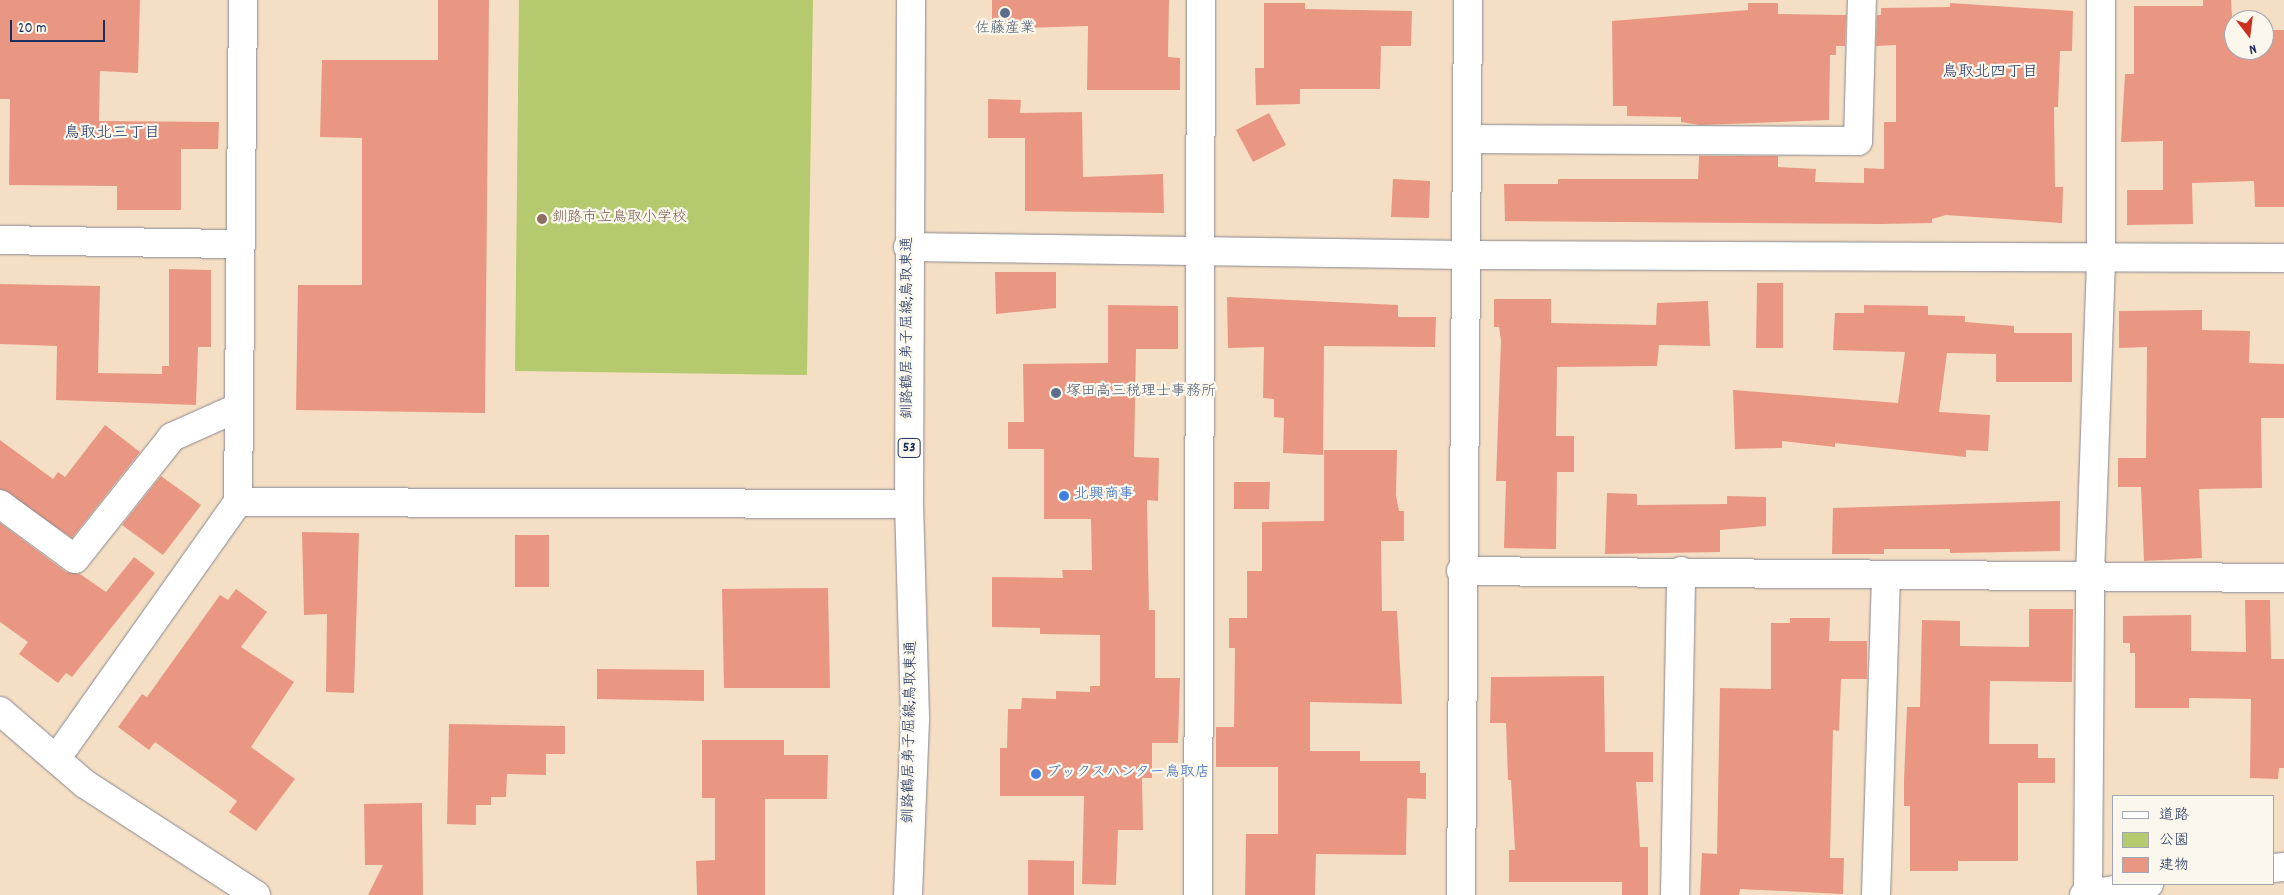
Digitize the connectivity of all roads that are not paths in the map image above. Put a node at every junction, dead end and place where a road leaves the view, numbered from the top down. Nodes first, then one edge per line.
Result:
1 (244, 0) edge
2 (911, 0) edge
3 (1201, 0) edge
4 (1468, 0) edge
5 (1862, 0) edge
6 (2102, 0) edge
7 (1467, 140) junction
8 (0, 240) edge
9 (238, 244) junction
10 (908, 246) junction
11 (1201, 252) junction
12 (1464, 255) junction
13 (2101, 256) junction
14 (2284, 258) edge
15 (239, 407) junction
16 (238, 502) junction
17 (0, 504) edge
18 (909, 504) junction
19 (1461, 571) junction
20 (1681, 571) junction
21 (1886, 576) junction
22 (2090, 576) junction
23 (2284, 578) edge
24 (0, 711) edge
25 (56, 759) junction
26 (2143, 885) edge
27 (256, 895) edge
28 (908, 895) edge
29 (1198, 895) edge
30 (1460, 895) edge
31 (1675, 895) edge
32 (1876, 895) edge
33 (2086, 895) edge

1 - 9 street
2 - 10 street, 釧路鶴居弟子屈線;鳥取東通 / 53
3 - 11 street
4 - 7 street
5 - 7 street
6 - 13 street
7 - 12 street
8 - 9 street
9 - 15 street
10 - 11 street
10 - 18 street, 釧路鶴居弟子屈線;鳥取東通 / 53
11 - 12 street
11 - 29 street
12 - 13 street
12 - 19 street
13 - 14 street
13 - 22 street
15 - 16 street
15 - 17 street
16 - 18 street
16 - 25 street
18 - 28 street, 釧路鶴居弟子屈線;鳥取東通 / 53
19 - 20 street
19 - 30 street
20 - 21 street
20 - 31 street
21 - 22 street
21 - 32 street
22 - 23 street
22 - 33 street
24 - 25 street
25 - 27 street
26 - 33 street

